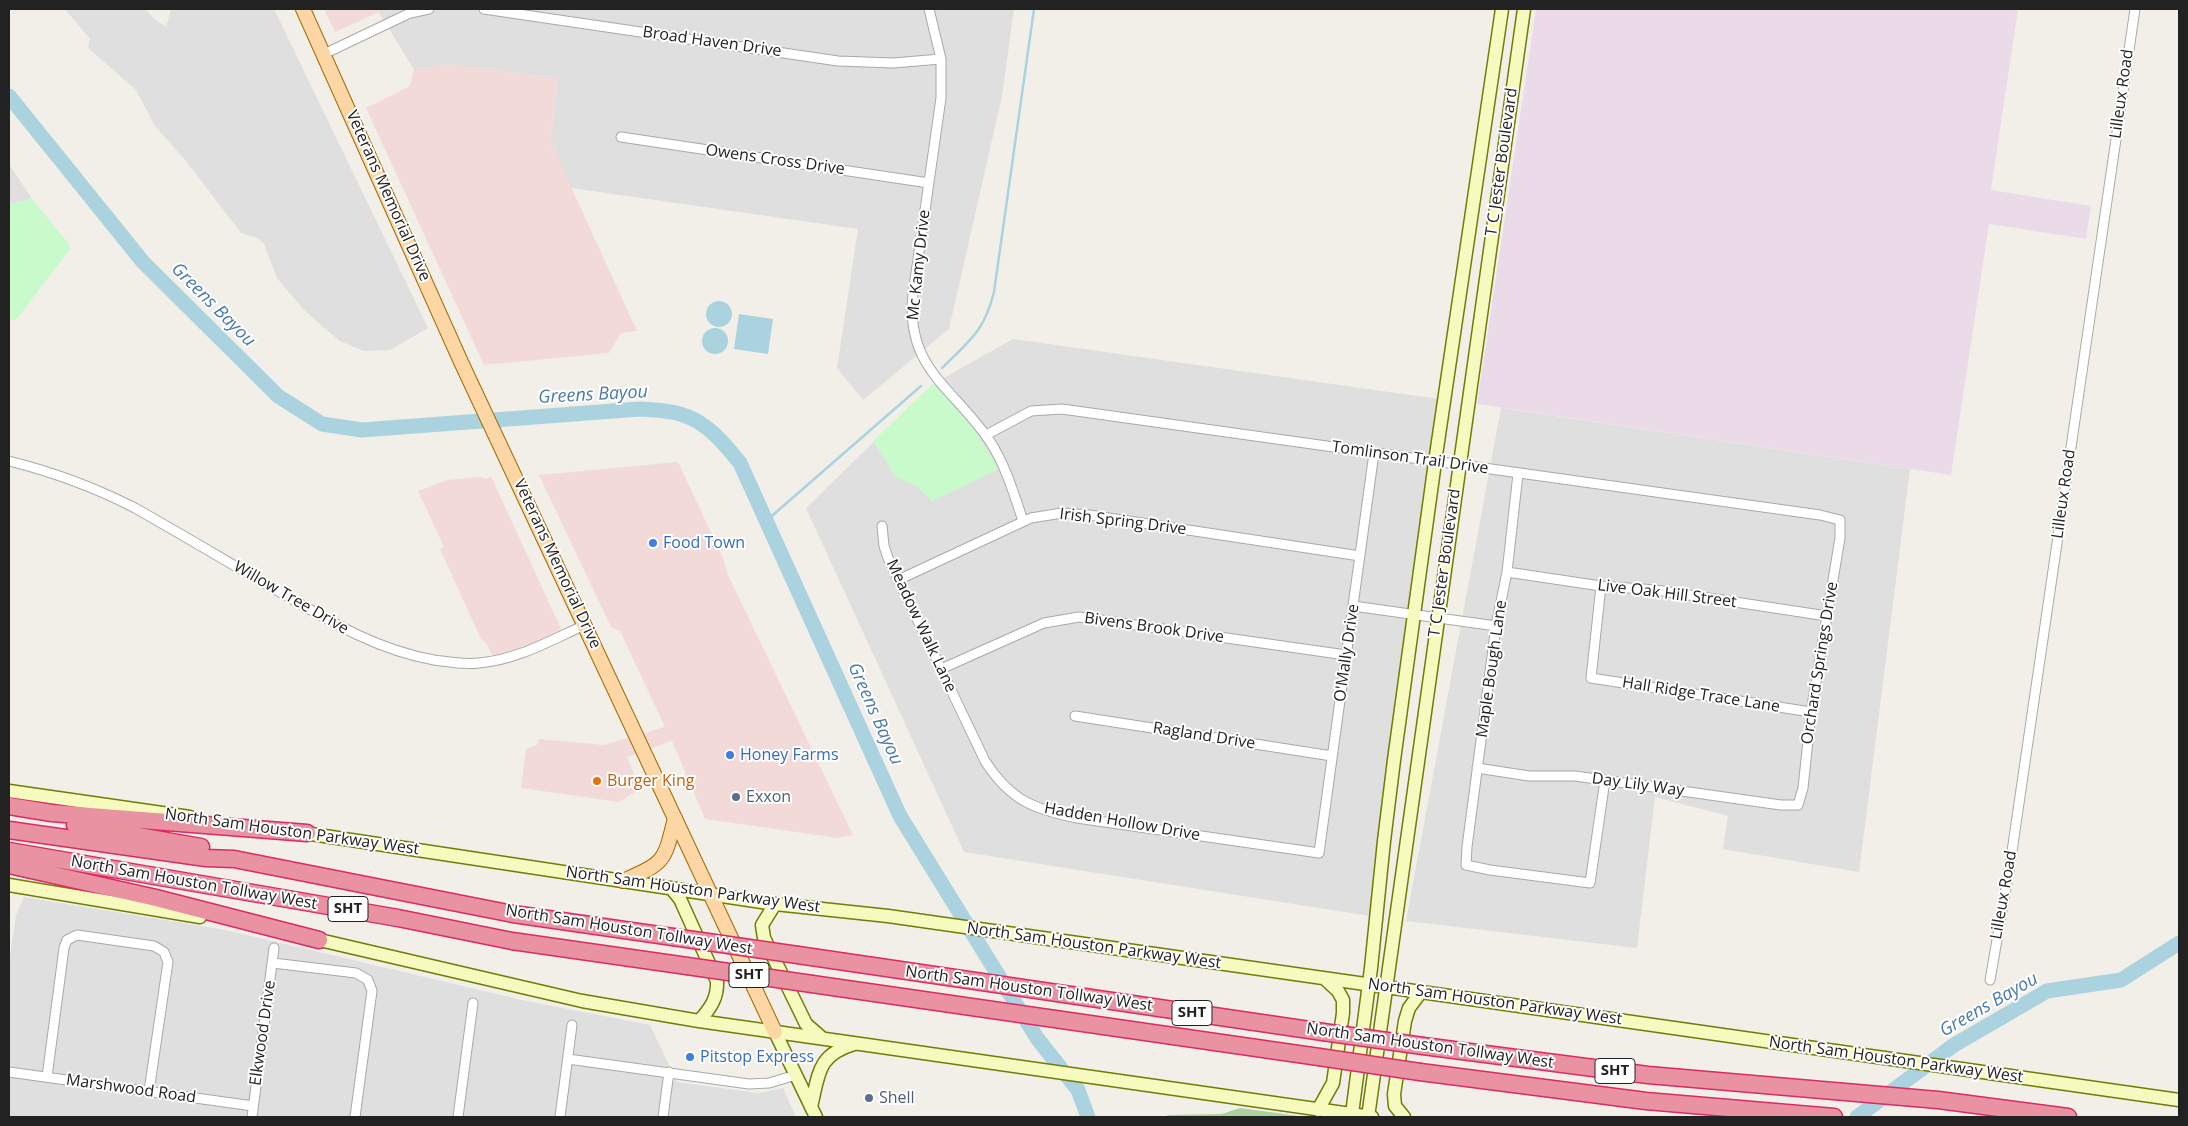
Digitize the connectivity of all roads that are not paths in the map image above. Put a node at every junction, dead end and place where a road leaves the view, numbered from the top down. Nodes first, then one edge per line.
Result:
1 (303, 9) edge
2 (429, 9) edge
3 (484, 9) edge
4 (929, 9) edge
5 (1502, 9) edge
6 (1524, 9) edge
7 (2135, 9) edge
8 (1499, 33) junction
9 (1520, 36) junction
10 (324, 54) junction
11 (941, 59) junction
12 (621, 137) dead end
13 (929, 183) junction
14 (1470, 224) junction
15 (1493, 228) junction
16 (986, 435) junction
17 (1374, 453) junction
18 (9, 460) edge
19 (1435, 462) junction
20 (1458, 465) junction
21 (1518, 474) junction
22 (1840, 520) joint
23 (1023, 521) junction
24 (882, 526) dead end
25 (1360, 556) junction
26 (1507, 572) junction
27 (898, 580) junction
28 (1601, 586) junction
29 (1353, 606) junction
30 (1415, 615) junction
31 (1827, 616) junction
32 (1437, 618) junction
33 (585, 625) junction
34 (1496, 626) junction
35 (1346, 655) junction
36 (941, 669) junction
37 (1811, 712) junction
38 (1075, 716) dead end
39 (967, 724) joint
40 (1332, 756) junction
41 (1394, 760) junction
42 (1416, 763) junction
43 (1477, 768) junction
44 (1605, 780) junction
45 (9, 791) edge
46 (9, 806) edge
47 (1798, 806) joint
48 (9, 814) edge
49 (675, 818) junction
50 (9, 830) edge
51 (307, 833) junction
52 (9, 851) edge
53 (1319, 853) joint
54 (234, 859) junction
55 (9, 866) edge
56 (623, 881) junction
57 (9, 885) edge
58 (671, 888) junction
59 (711, 894) junction
60 (775, 904) junction
61 (319, 940) junction
62 (274, 948) dead end
63 (272, 963) junction
64 (1324, 978) junction
65 (1990, 980) dead end
66 (1369, 984) junction
67 (1386, 987) junction
68 (1421, 992) junction
69 (473, 1004) dead end
70 (699, 1021) junction
71 (572, 1025) dead end
72 (775, 1032) junction
73 (823, 1038) junction
74 (857, 1043) junction
75 (568, 1058) junction
76 (9, 1072) edge
77 (669, 1072) junction
78 (796, 1075) junction
79 (47, 1077) junction
80 (149, 1092) junction
81 (2179, 1100) edge
82 (254, 1106) junction
83 (1318, 1110) junction
84 (813, 1112) edge
85 (1352, 1114) junction
86 (252, 1117) edge
87 (356, 1117) edge
88 (458, 1117) edge
89 (560, 1117) edge
90 (663, 1117) edge
91 (1368, 1117) edge
92 (1372, 1117) edge
93 (1404, 1117) edge
94 (1834, 1117) edge
95 (2068, 1117) edge

1 - 10 main road, Veterans Memorial Drive
2 - 10 street
3 - 11 street, Broad Haven Drive
4 - 11 street, Mc Kamy Drive
5 - 8 main road, T C Jester Boulevard
6 - 9 main road, T C Jester Boulevard
7 - 65 street, Lilleux Road
8 - 9 main road
8 - 14 main road, T C Jester Boulevard
9 - 15 main road, T C Jester Boulevard
10 - 33 main road, Veterans Memorial Drive
11 - 13 street, Mc Kamy Drive
12 - 13 street, Owens Cross Drive
13 - 16 street, Mc Kamy Drive
14 - 15 main road
14 - 19 main road, T C Jester Boulevard
15 - 20 main road, T C Jester Boulevard
16 - 17 street, Tomlinson Trail Drive
16 - 23 street, Mc Kamy Drive
17 - 19 street, Tomlinson Trail Drive
17 - 25 street, O'Mally Drive
18 - 33 street, Willow Tree Drive
19 - 20 street, Tomlinson Trail Drive
19 - 30 main road, T C Jester Boulevard
20 - 21 street, Tomlinson Trail Drive
20 - 32 main road, T C Jester Boulevard
21 - 22 street, Tomlinson Trail Drive
21 - 26 street, Maple Bough Lane
22 - 31 street, Orchard Springs Drive
23 - 25 street, Irish Spring Drive
23 - 27 street, Irish Spring Drive
24 - 27 street, Meadow Walk Lane
25 - 29 street, O'Mally Drive
26 - 28 street, Live Oak Hill Street
26 - 34 street, Maple Bough Lane
27 - 36 street, Meadow Walk Lane
28 - 31 street, Live Oak Hill Street
28 - 37 street, Hall Ridge Trace Lane
29 - 30 street
29 - 35 street, O'Mally Drive
30 - 32 street
30 - 41 main road, T C Jester Boulevard
31 - 37 street, Orchard Springs Drive
32 - 34 street
32 - 42 main road, T C Jester Boulevard
33 - 49 main road, Veterans Memorial Drive
34 - 43 street, Maple Bough Lane
35 - 36 street, Bivens Brook Drive
35 - 40 street, O'Mally Drive
36 - 39 street, Meadow Walk Lane
37 - 47 street, Orchard Springs Drive
38 - 40 street, Ragland Drive
39 - 53 street, Hadden Hollow Drive
40 - 53 street, O'Mally Drive
41 - 42 main road
41 - 66 main road, T C Jester Boulevard
42 - 67 main road, T C Jester Boulevard
43 - 44 street, Day Lily Way
43 - 44 street, Maple Bough Lane
44 - 47 street, Day Lily Way
45 - 51 main road, North Sam Houston Parkway West
46 - 51 highway
48 - 54 highway, North Sam Houston Tollway West / SHT
49 - 56 main road
49 - 59 main road, Veterans Memorial Drive
50 - 54 highway, North Sam Houston Tollway West / SHT
51 - 56 main road, North Sam Houston Parkway West
52 - 94 highway, North Sam Houston Tollway West / SHT, bridge
54 - 95 highway, North Sam Houston Tollway West / SHT, bridge
55 - 61 highway
56 - 58 main road, North Sam Houston Parkway West
57 - 61 main road
58 - 59 main road, North Sam Houston Parkway West
58 - 70 main road
59 - 60 main road, North Sam Houston Parkway West
59 - 72 main road, Veterans Memorial Drive
60 - 64 main road, North Sam Houston Parkway West
60 - 73 main road
61 - 70 main road
62 - 63 street, Elkwood Drive
63 - 82 street, Elkwood Drive
63 - 87 street
64 - 66 main road, North Sam Houston Parkway West
64 - 83 main road
66 - 67 main road, North Sam Houston Parkway West
66 - 85 main road, T C Jester Boulevard
67 - 68 main road, North Sam Houston Parkway West
67 - 91 main road, T C Jester Boulevard
68 - 81 main road, North Sam Houston Parkway West
68 - 93 main road
69 - 88 street
70 - 72 main road
71 - 75 street
72 - 73 main road
72 - 78 main road, Veterans Memorial Drive
73 - 74 main road
74 - 83 main road
74 - 84 main road
75 - 77 street
75 - 89 street
76 - 79 street, Marshwood Road
77 - 78 street
77 - 90 street
78 - 84 main road, Veterans Memorial Drive
79 - 80 street, Marshwood Road
79 - 80 street
80 - 82 street, Marshwood Road
82 - 86 street, Elkwood Drive
83 - 85 main road
85 - 91 main road
91 - 92 main road

